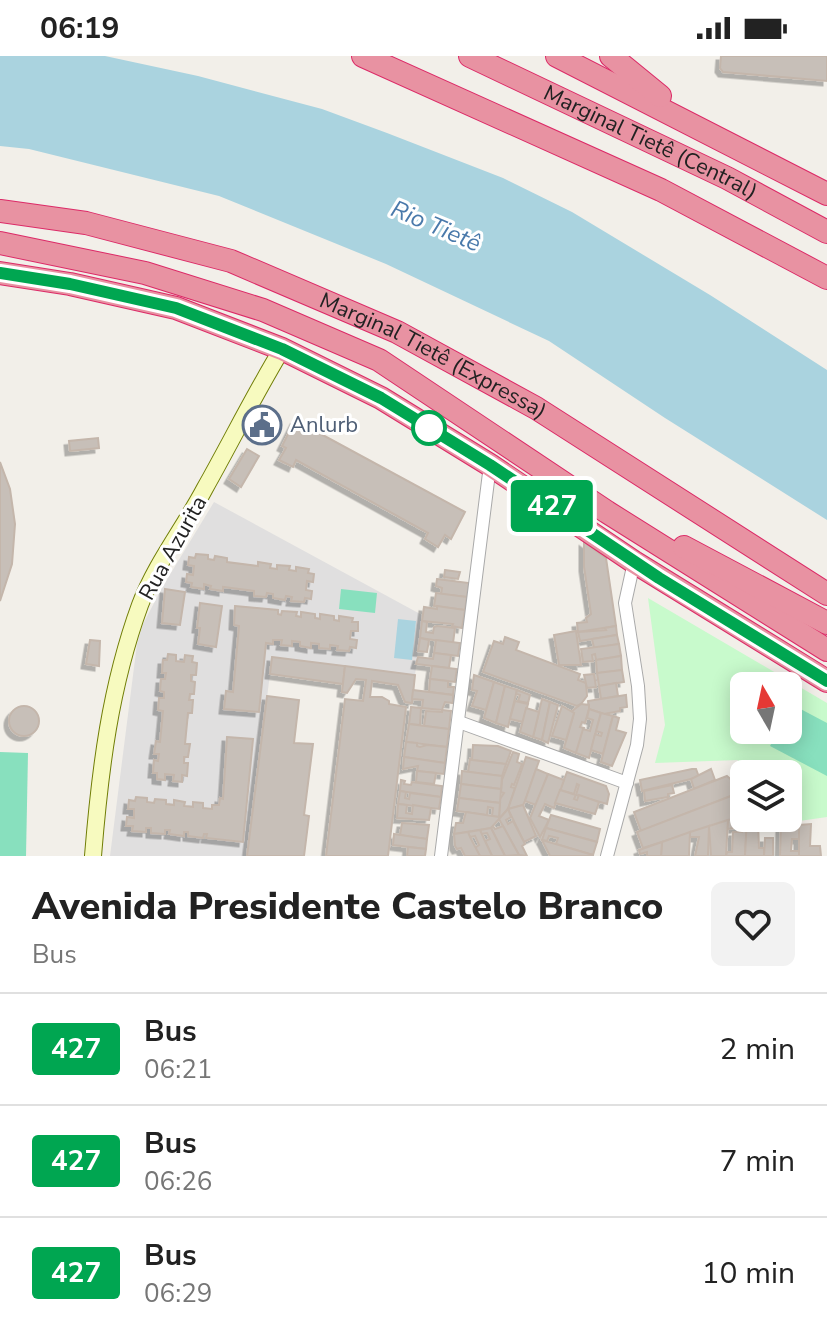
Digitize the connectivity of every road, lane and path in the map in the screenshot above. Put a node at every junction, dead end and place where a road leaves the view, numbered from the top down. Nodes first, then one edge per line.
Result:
1 (363, 56) edge
2 (470, 56) edge
3 (557, 56) edge
4 (611, 56) edge
5 (706, 131) junction
6 (827, 194) edge
7 (0, 211) edge
8 (827, 232) edge
9 (0, 243) edge
10 (0, 273) edge
11 (827, 278) edge
12 (282, 349) junction
13 (490, 465) junction
14 (607, 512) junction
15 (634, 562) junction
16 (827, 594) edge
17 (827, 623) edge
18 (827, 650) edge
19 (827, 681) edge
20 (459, 722) junction
21 (627, 783) junction
22 (93, 856) edge
23 (441, 856) edge
24 (607, 856) edge

1 - 11 highway
2 - 8 highway, Marginal Tietê (Central)
3 - 5 highway
4 - 5 highway
5 - 6 highway
7 - 16 highway, Marginal Tietê (Expressa)
9 - 14 highway
10 - 12 highway
12 - 13 highway
12 - 22 street, Rua Azurita
13 - 15 highway
13 - 20 street
14 - 17 highway
14 - 18 highway
15 - 19 highway
15 - 21 street
20 - 21 street
20 - 23 street
21 - 24 street

